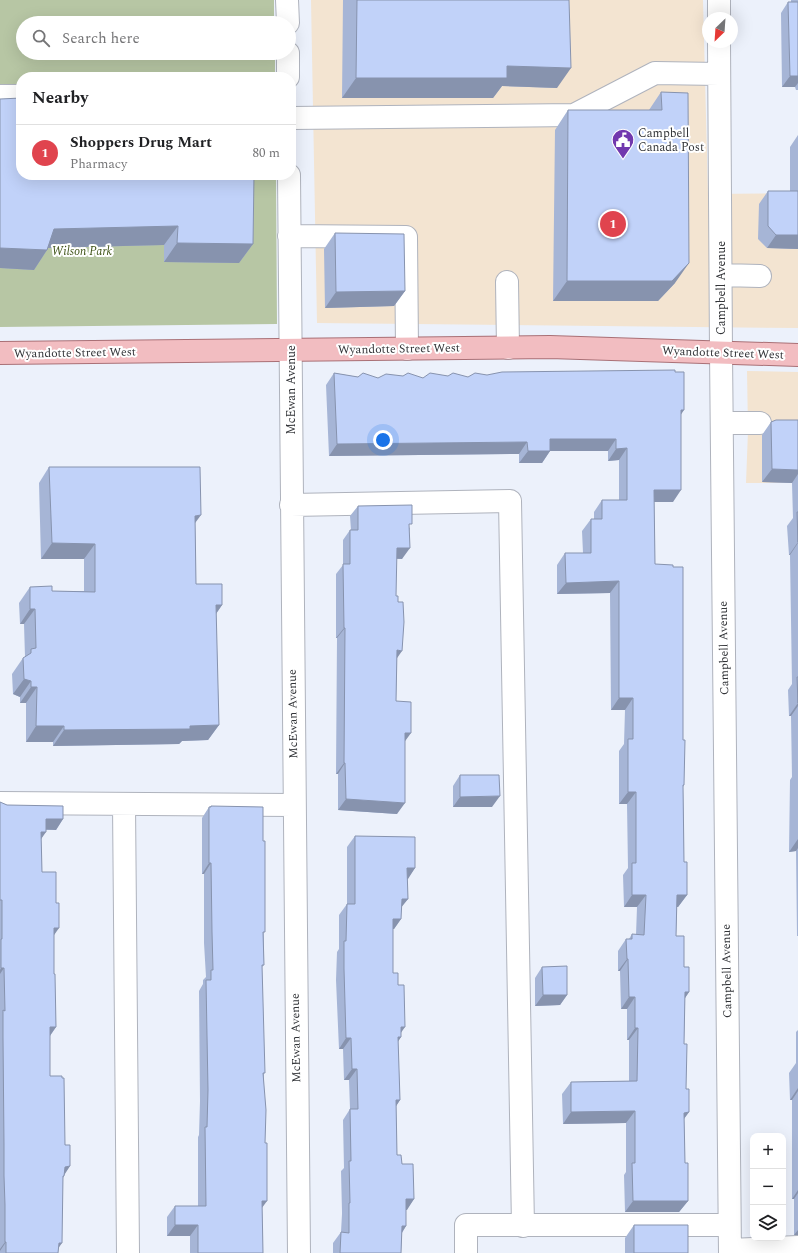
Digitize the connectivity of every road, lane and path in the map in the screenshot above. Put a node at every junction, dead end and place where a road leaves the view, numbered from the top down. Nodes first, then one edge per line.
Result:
1 (287, 0) edge
2 (719, 0) edge
3 (719, 12) edge
4 (288, 16) edge
5 (719, 48) edge
6 (288, 60) edge
7 (288, 72) edge
8 (720, 74) junction
9 (0, 96) edge
10 (16, 96) edge
11 (296, 118) edge
12 (289, 180) edge
13 (290, 236) junction
14 (721, 275) junction
15 (760, 276) dead end
16 (507, 282) dead end
17 (508, 348) junction
18 (407, 349) junction
19 (290, 350) junction
20 (721, 353) junction
21 (0, 354) edge
22 (798, 355) edge
23 (722, 423) junction
24 (760, 423) dead end
25 (291, 505) junction
26 (0, 803) edge
27 (124, 804) junction
28 (294, 805) junction
29 (729, 1225) junction
30 (523, 1226) junction
31 (798, 1247) edge
32 (730, 1251) edge
33 (128, 1253) edge
34 (298, 1253) edge
35 (466, 1253) edge

1 - 4 street
2 - 3 street
5 - 8 street, Campbell Avenue
6 - 7 street
8 - 11 street
8 - 14 street, Campbell Avenue
9 - 10 street
12 - 13 street, McEwan Avenue
13 - 18 street
13 - 19 street, McEwan Avenue
14 - 15 street
14 - 20 street, Campbell Avenue
16 - 17 street
17 - 18 main road, Wyandotte Street West
17 - 20 main road, Wyandotte Street West
18 - 19 main road, Wyandotte Street West
19 - 21 main road, Wyandotte Street West
19 - 25 street, McEwan Avenue
20 - 22 main road, Wyandotte Street West
20 - 23 street, Campbell Avenue
23 - 24 street
23 - 29 street, Campbell Avenue
25 - 28 street, McEwan Avenue
25 - 30 street
26 - 27 street
27 - 28 street
27 - 33 street
28 - 34 street, McEwan Avenue
29 - 30 street
29 - 32 street, Campbell Avenue
30 - 35 street
31 - 32 street

